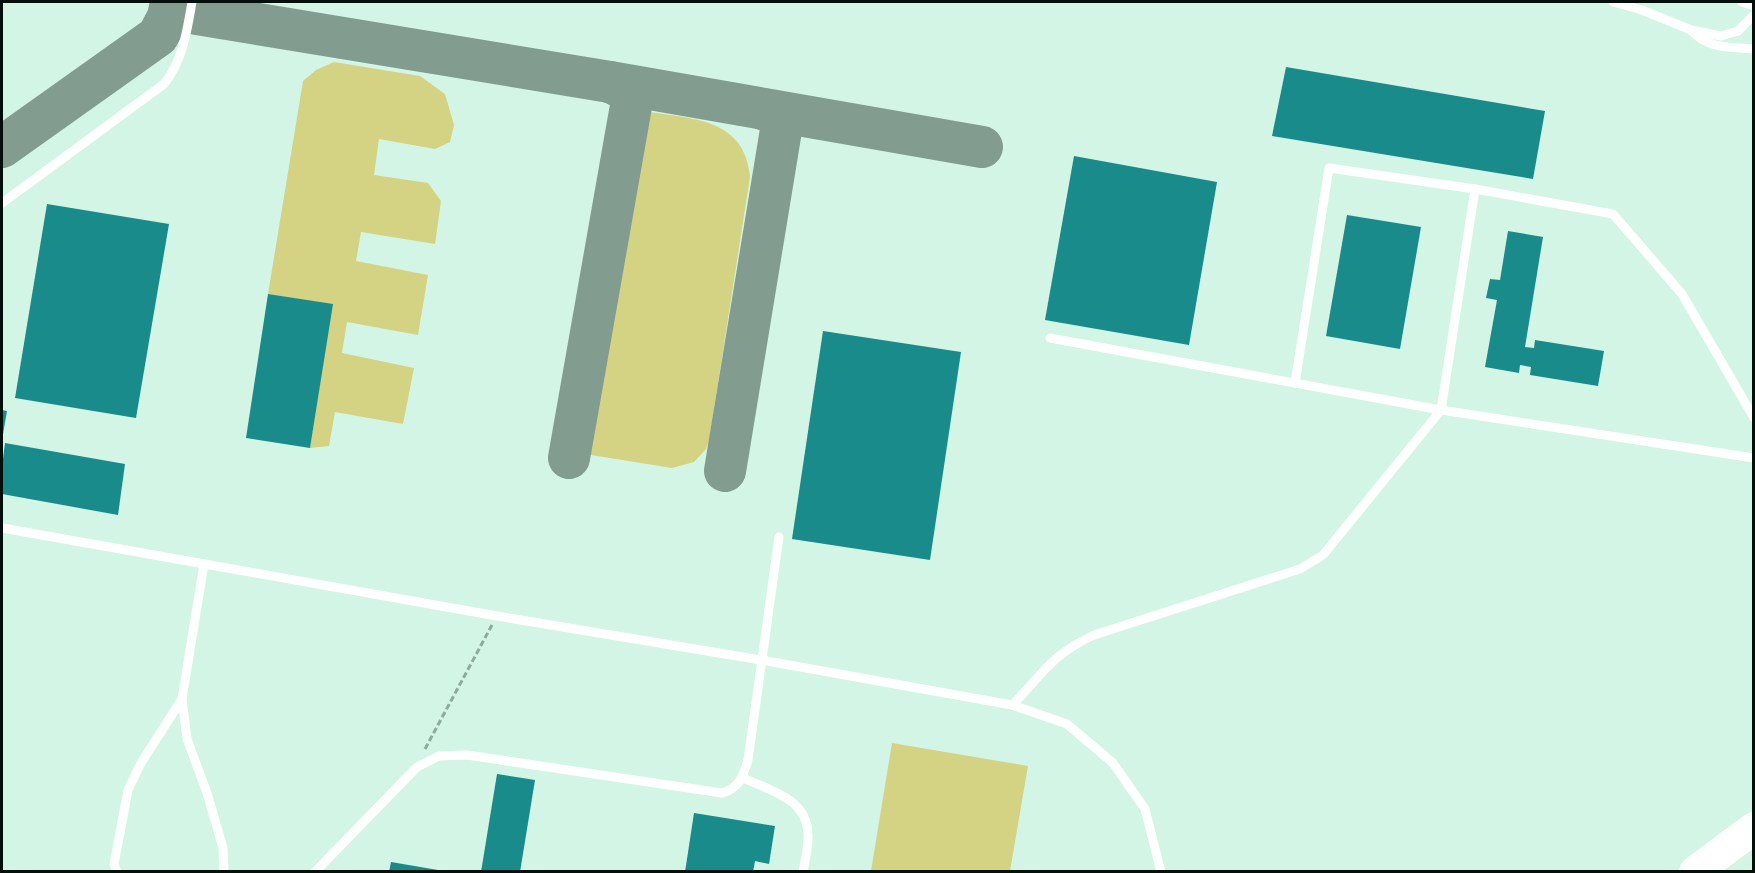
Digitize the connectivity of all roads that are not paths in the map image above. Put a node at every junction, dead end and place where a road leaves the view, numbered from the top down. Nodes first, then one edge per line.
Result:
1 (192, 2) edge
2 (1613, 2) edge
3 (1742, 2) edge
4 (1754, 6) edge
5 (1754, 15) edge
6 (1691, 30) junction
7 (1754, 49) edge
8 (1475, 189) junction
9 (2, 203) edge
10 (1050, 338) dead end
11 (1295, 383) junction
12 (1441, 410) junction
13 (1754, 418) edge
14 (1754, 458) edge
15 (2, 528) edge
16 (779, 537) dead end
17 (204, 564) junction
18 (761, 660) junction
19 (182, 699) junction
20 (1012, 705) junction
21 (743, 778) junction
22 (1754, 828) edge
23 (1754, 853) edge
24 (117, 872) edge
25 (224, 872) edge
26 (315, 872) edge
27 (803, 872) edge
28 (1161, 872) edge
29 (1695, 872) edge
30 (1730, 872) edge

1 - 9 lane
2 - 6 lane
3 - 4 lane
5 - 6 lane
6 - 7 lane
8 - 11 lane
8 - 12 lane
8 - 13 lane
10 - 11 lane
11 - 12 lane
12 - 14 lane
12 - 20 lane
15 - 17 lane
16 - 18 lane
17 - 18 lane
17 - 19 lane
18 - 20 lane
18 - 21 lane
19 - 24 lane
19 - 25 lane
20 - 28 lane
21 - 26 lane
21 - 27 lane
22 - 29 highway
23 - 30 highway

